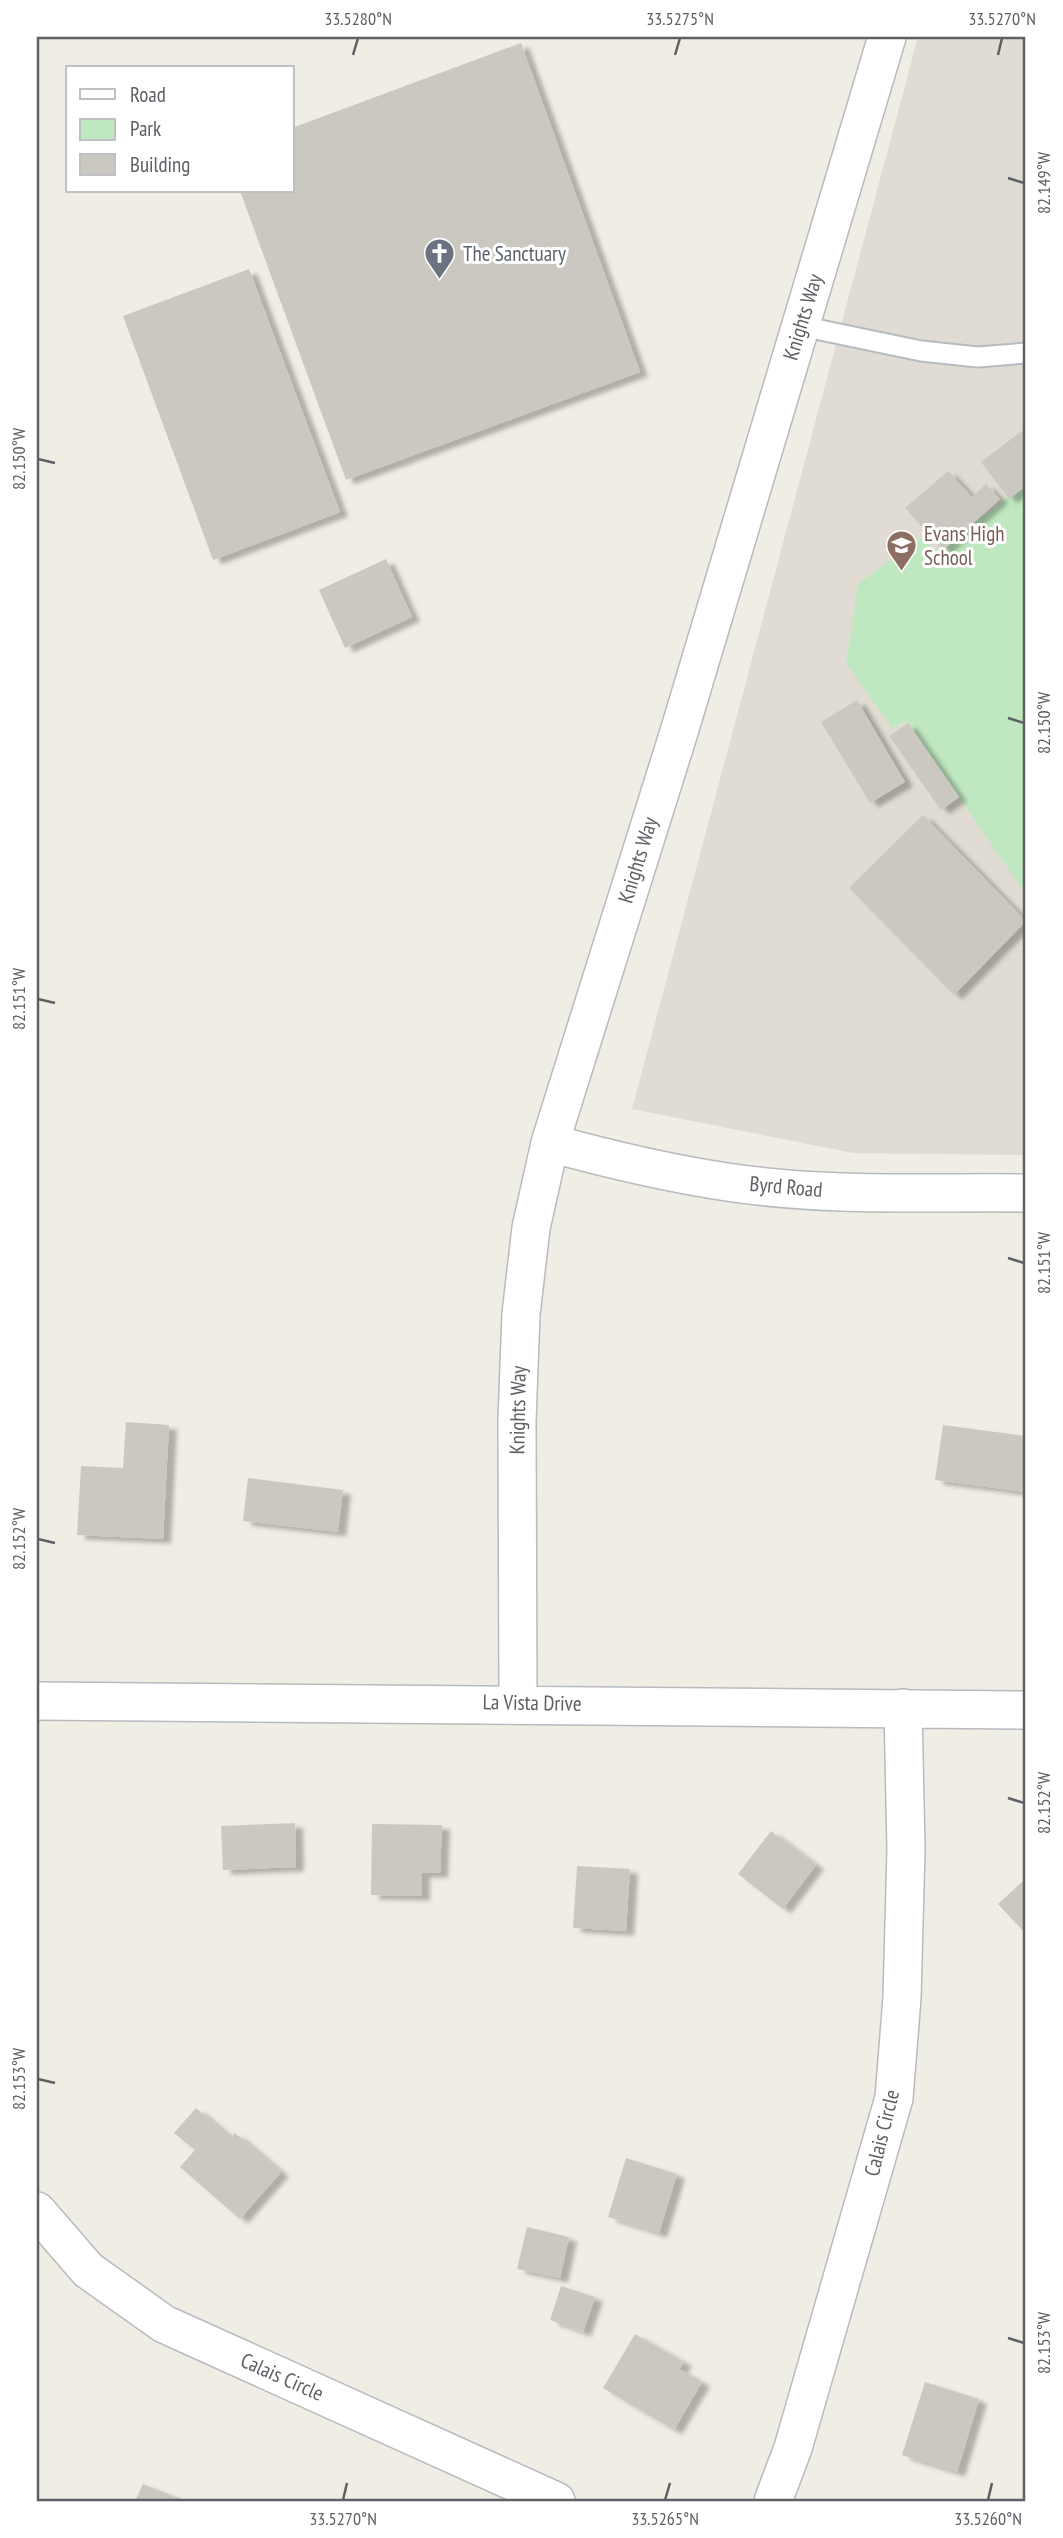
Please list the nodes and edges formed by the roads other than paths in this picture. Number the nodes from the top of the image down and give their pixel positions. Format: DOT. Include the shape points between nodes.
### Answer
graph roads {
  1 [pos="887,37"];
  2 [pos="801,326"];
  3 [pos="1026,353"];
  4 [pos="550,1143"];
  5 [pos="1026,1193"];
  6 [pos="37,1701"];
  7 [pos="518,1703"];
  8 [pos="902,1708"];
  9 [pos="1026,1710"];
  10 [pos="37,2211"];
  11 [pos="556,2501"];
  12 [pos="774,2501"];
  1 -- 2 [label="street, Knights Way"];
  2 -- 3 [label="lane" via="920,351 978,357"];
  2 -- 4 [label="street, Knights Way"];
  4 -- 5 [label="street, Byrd Road" via="729,1183 829,1191"];
  4 -- 7 [label="street, Knights Way" via="531,1228 521,1314"];
  6 -- 7 [label="street, La Vista Drive"];
  7 -- 8 [label="street, La Vista Drive"];
  8 -- 9 [label="street, La Vista Drive"];
  8 -- 12 [label="street, Calais Circle" via="906,1849 894,2098"];
  10 -- 11 [label="street, Calais Circle" via="88,2270 164,2324"];
}
